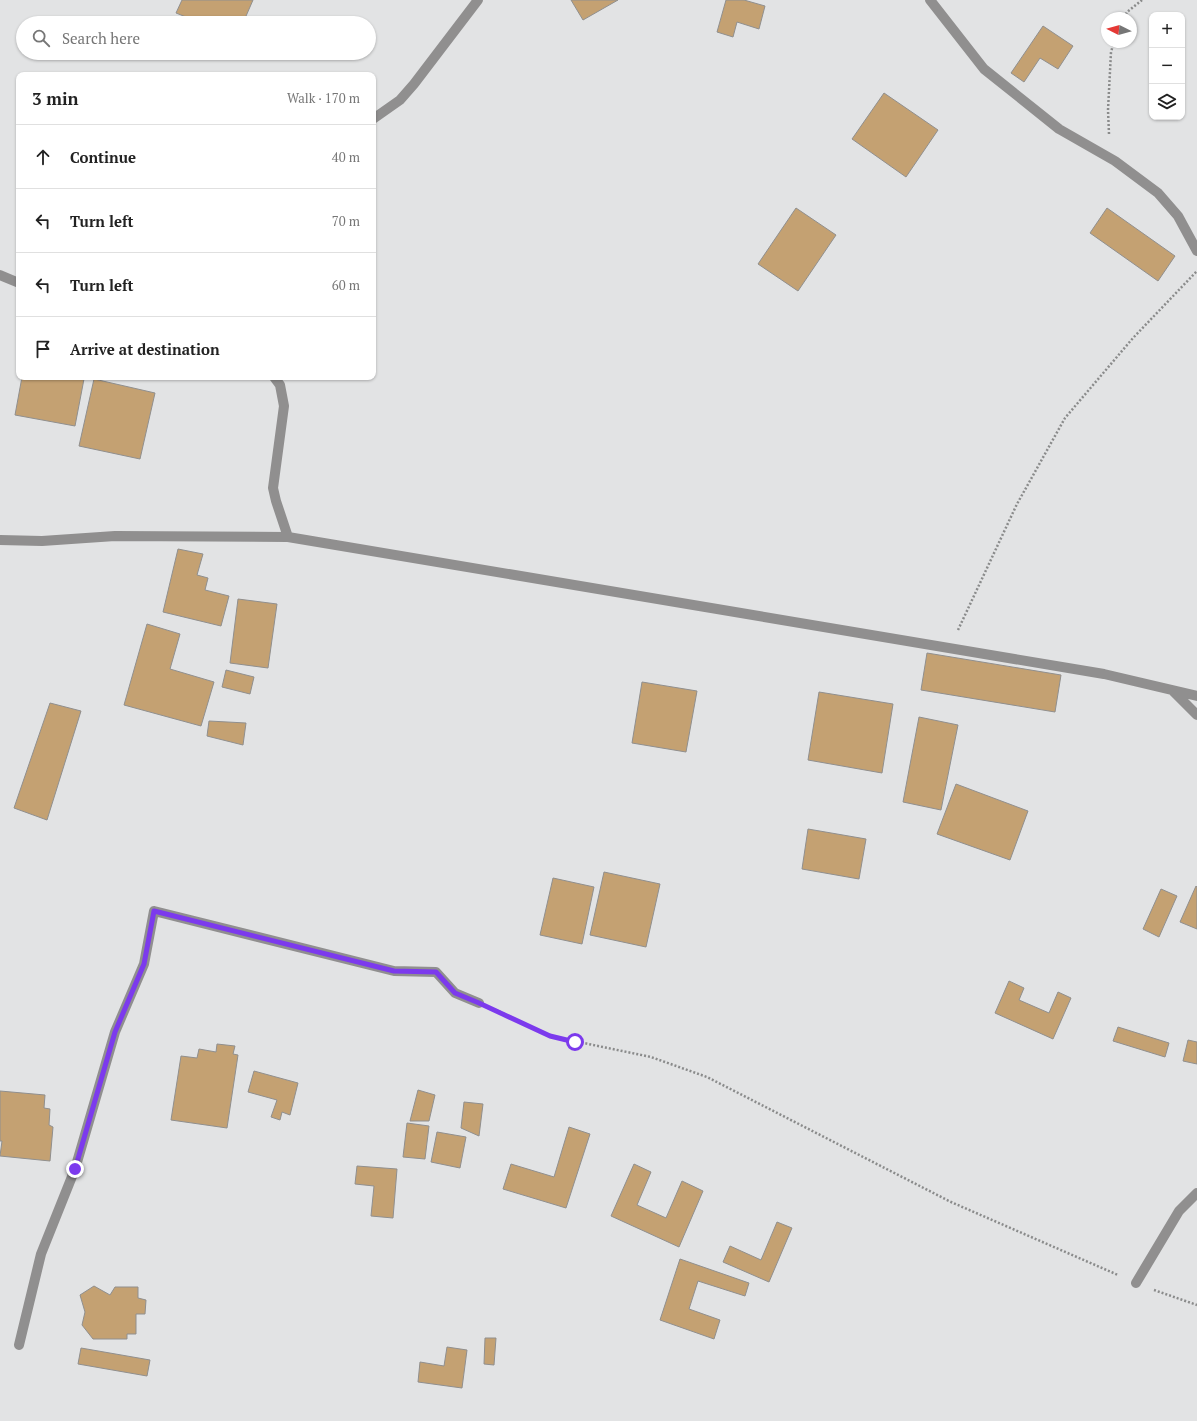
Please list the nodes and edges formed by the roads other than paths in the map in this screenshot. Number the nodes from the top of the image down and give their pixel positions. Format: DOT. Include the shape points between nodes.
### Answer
graph roads {
  1 [pos="478,0"];
  2 [pos="930,0"];
  3 [pos="376,117"];
  4 [pos="1197,251"];
  5 [pos="0,275"];
  6 [pos="16,282"];
  7 [pos="276,380"];
  8 [pos="288,537"];
  9 [pos="0,540"];
  10 [pos="1172,690"];
  11 [pos="1197,696"];
  12 [pos="1197,715"];
  13 [pos="479,1003"];
  14 [pos="1197,1193"];
  15 [pos="1136,1283"];
  16 [pos="18,1345"];
  1 -- 3 [label="street" via="414,84 400,100"];
  2 -- 4 [label="street" via="984,69 1058,129 1110,158 1158,193 1178,216"];
  5 -- 6 [label="street"];
  7 -- 8 [label="street" via="280,385 284,406 273,488"];
  8 -- 9 [label="street" via="115,536 42,541"];
  8 -- 10 [label="street" via="1104,674"];
  10 -- 11 [label="street"];
  10 -- 12 [label="street"];
  13 -- 16 [label="street" via="455,993 436,972 394,971 154,911 144,964 115,1032 75,1169 41,1254"];
  14 -- 15 [label="street" via="1179,1211"];
}
